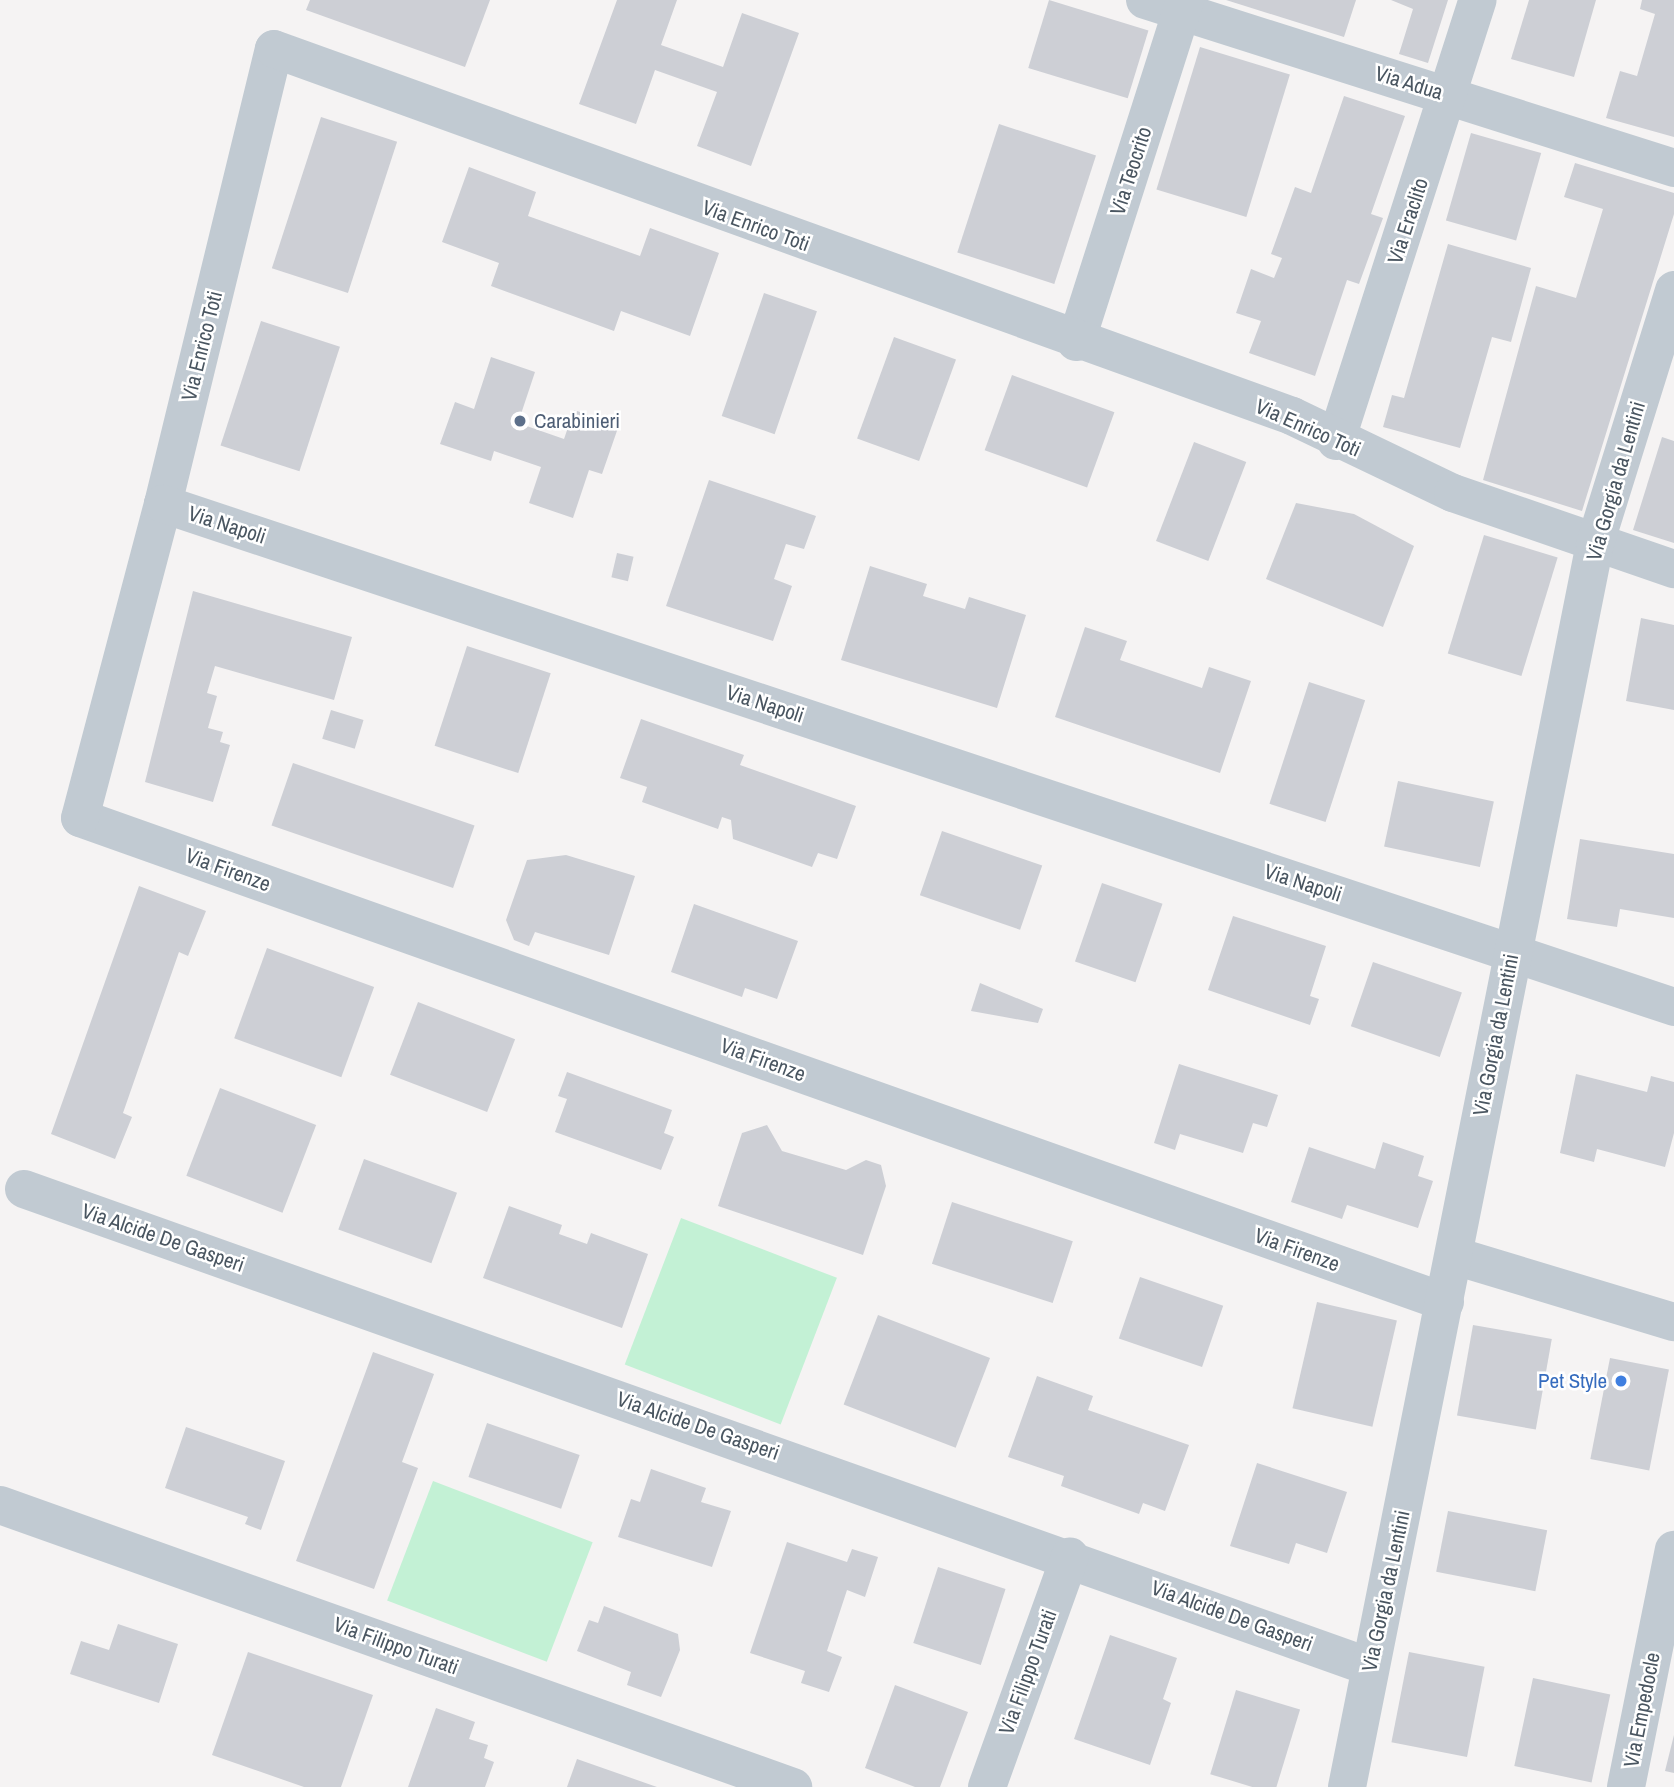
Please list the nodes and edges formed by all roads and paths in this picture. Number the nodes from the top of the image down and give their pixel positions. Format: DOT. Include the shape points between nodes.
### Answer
graph roads {
  1 [pos="1144,0"];
  2 [pos="1479,0"];
  3 [pos="1183,6"];
  4 [pos="1448,95"];
  5 [pos="1674,168"];
  6 [pos="1674,290"];
  7 [pos="1076,342"];
  8 [pos="1336,441"];
  9 [pos="163,504"];
  10 [pos="1595,544"];
  11 [pos="1674,569"];
  12 [pos="80,818"];
  13 [pos="1512,952"];
  14 [pos="1674,1007"];
  15 [pos="24,1189"];
  16 [pos="1455,1256"];
  17 [pos="1445,1302"];
  18 [pos="1674,1322"];
  19 [pos="0,1505"];
  20 [pos="1674,1550"];
  21 [pos="1070,1558"];
  22 [pos="1370,1667"];
  23 [pos="793,1787"];
  24 [pos="987,1787"];
  25 [pos="1347,1787"];
  26 [pos="1626,1787"];
  1 -- 3 [label="street, Via Adua"];
  2 -- 4 [label="street, Via Eraclito"];
  3 -- 4 [label="street, Via Adua"];
  3 -- 7 [label="street, Via Teocrito"];
  4 -- 5 [label="street, Via Adua"];
  4 -- 8 [label="street, Via Eraclito"];
  6 -- 10 [label="street, Via Gorgia da Lentini"];
  7 -- 8 [label="street, Via Enrico Toti" via="1292,416"];
  7 -- 9 [label="street, Via Enrico Toti" via="274,49"];
  8 -- 10 [label="street, Via Enrico Toti" via="1453,493"];
  9 -- 12 [label="street, Via Napoli"];
  9 -- 13 [label="street, Via Napoli"];
  10 -- 11 [label="street, Via Enrico Toti"];
  10 -- 13 [label="street, Via Gorgia da Lentini"];
  12 -- 17 [label="street, Via Firenze"];
  13 -- 14 [label="street, Via Napoli"];
  13 -- 16 [label="street, Via Gorgia da Lentini"];
  15 -- 21 [label="street, Via Alcide De Gasperi"];
  16 -- 17 [label="street, Via Gorgia da Lentini"];
  16 -- 18 [label="street"];
  17 -- 22 [label="street, Via Gorgia da Lentini"];
  19 -- 23 [label="street, Via Filippo Turati"];
  20 -- 26 [label="street, Via Empedocle"];
  21 -- 22 [label="street, Via Alcide De Gasperi"];
  21 -- 24 [label="street, Via Filippo Turati"];
  22 -- 25 [label="street, Via Gorgia da Lentini"];
}
